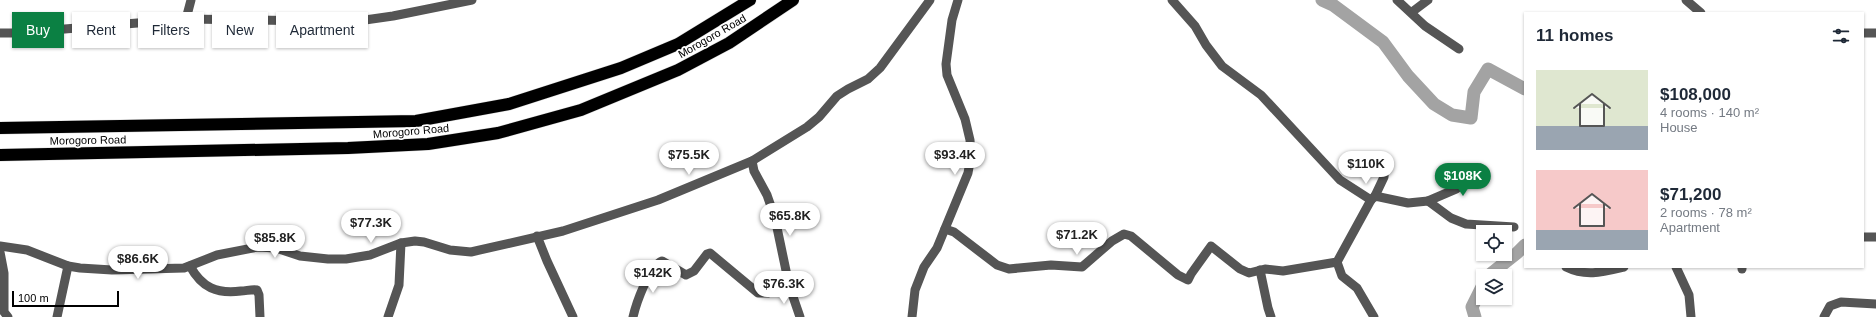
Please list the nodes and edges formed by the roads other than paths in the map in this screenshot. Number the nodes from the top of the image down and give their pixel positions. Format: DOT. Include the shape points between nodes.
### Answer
graph roads {
  1 [pos="191,0"];
  2 [pos="472,0"];
  3 [pos="750,0"];
  4 [pos="793,0"];
  5 [pos="930,0"];
  6 [pos="958,0"];
  7 [pos="1172,0"];
  8 [pos="1397,0"];
  9 [pos="1428,0"];
  10 [pos="1686,0"];
  11 [pos="188,12"];
  12 [pos="1412,12"];
  13 [pos="1700,12"];
  14 [pos="204,19"];
  15 [pos="138,23"];
  16 [pos="0,33"];
  17 [pos="1864,33"];
  18 [pos="1876,33"];
  19 [pos="1459,49"];
  20 [pos="0,128"];
  21 [pos="0,154"];
  22 [pos="752,161"];
  23 [pos="1384,163"];
  24 [pos="1480,168"];
  25 [pos="1373,198"];
  26 [pos="1428,201"];
  27 [pos="1514,227"];
  28 [pos="945,229"];
  29 [pos="538,236"];
  30 [pos="1864,237"];
  31 [pos="1876,237"];
  32 [pos="401,243"];
  33 [pos="0,246"];
  34 [pos="0,252"];
  35 [pos="1337,262"];
  36 [pos="68,266"];
  37 [pos="190,266"];
  38 [pos="1568,268"];
  39 [pos="1619,268"];
  40 [pos="1676,268"];
  41 [pos="1260,270"];
  42 [pos="789,285"];
  43 [pos="1876,304"];
  44 [pos="8,317"];
  45 [pos="57,317"];
  46 [pos="260,317"];
  47 [pos="388,317"];
  48 [pos="573,317"];
  49 [pos="633,317"];
  50 [pos="800,317"];
  51 [pos="912,317"];
  52 [pos="1271,317"];
  53 [pos="1374,317"];
  54 [pos="1691,317"];
  55 [pos="1824,317"];
  1 -- 11 [label="street"];
  2 -- 14 [label="street" via="365,20"];
  3 -- 20 [label="highway, Morogoro Road" via="678,44 621,68 509,104 416,121"];
  4 -- 21 [label="highway, Morogoro Road" via="729,43 678,70 581,110 498,133 428,144 348,148"];
  5 -- 22 [label="street" via="880,68 868,79 848,88 807,127"];
  6 -- 28 [label="street" via="952,20 946,64 947,75 965,119 971,156 968,173"];
  7 -- 25 [label="street" via="1195,26 1218,62 1261,95 1340,180"];
  8 -- 12 [label="street"];
  9 -- 12 [label="street"];
  10 -- 13 [label="street"];
  12 -- 19 [label="street" via="1425,26"];
  15 -- 16 [label="street"];
  17 -- 18 [label="street"];
  22 -- 29 [label="street" via="658,200 563,231"];
  22 -- 42 [label="street" via="775,218"];
  23 -- 25 [label="street" via="1384,177"];
  24 -- 26 [label="street" via="1456,189"];
  25 -- 26 [label="street" via="1408,202"];
  25 -- 35 [label="street"];
  26 -- 27 [label="street" via="1451,218 1466,224"];
  28 -- 41 [label="street" via="954,232 997,265 1010,269 1039,266 1082,267 1124,234 1131,236 1178,275 1188,280 1211,246 1240,269 1249,273"];
  28 -- 51 [label="street" via="915,290"];
  29 -- 32 [label="street" via="471,252 450,250 424,242"];
  29 -- 48 [label="street"];
  30 -- 31 [label="street"];
  32 -- 37 [label="street" via="370,255 346,259 300,256 276,248 258,247 217,255"];
  32 -- 47 [label="street" via="399,285"];
  33 -- 36 [label="street" via="27,250"];
  34 -- 44 [label="street" via="4,273 4,312"];
  35 -- 41 [label="street" via="1283,272"];
  35 -- 53 [label="street" via="1342,276 1357,288"];
  36 -- 37 [label="street" via="112,270"];
  36 -- 45 [label="street"];
  37 -- 46 [label="street" via="203,282 214,290 256,290 259,295"];
  38 -- 39 [label="street" via="1588,274"];
  40 -- 54 [label="street" via="1689,295"];
  41 -- 52 [label="street"];
  42 -- 49 [label="street" via="768,293 758,293 710,253 694,271 686,275 662,261 654,267 635,306"];
  42 -- 50 [label="street"];
  43 -- 55 [label="street" via="1840,302 1830,306"];
}
